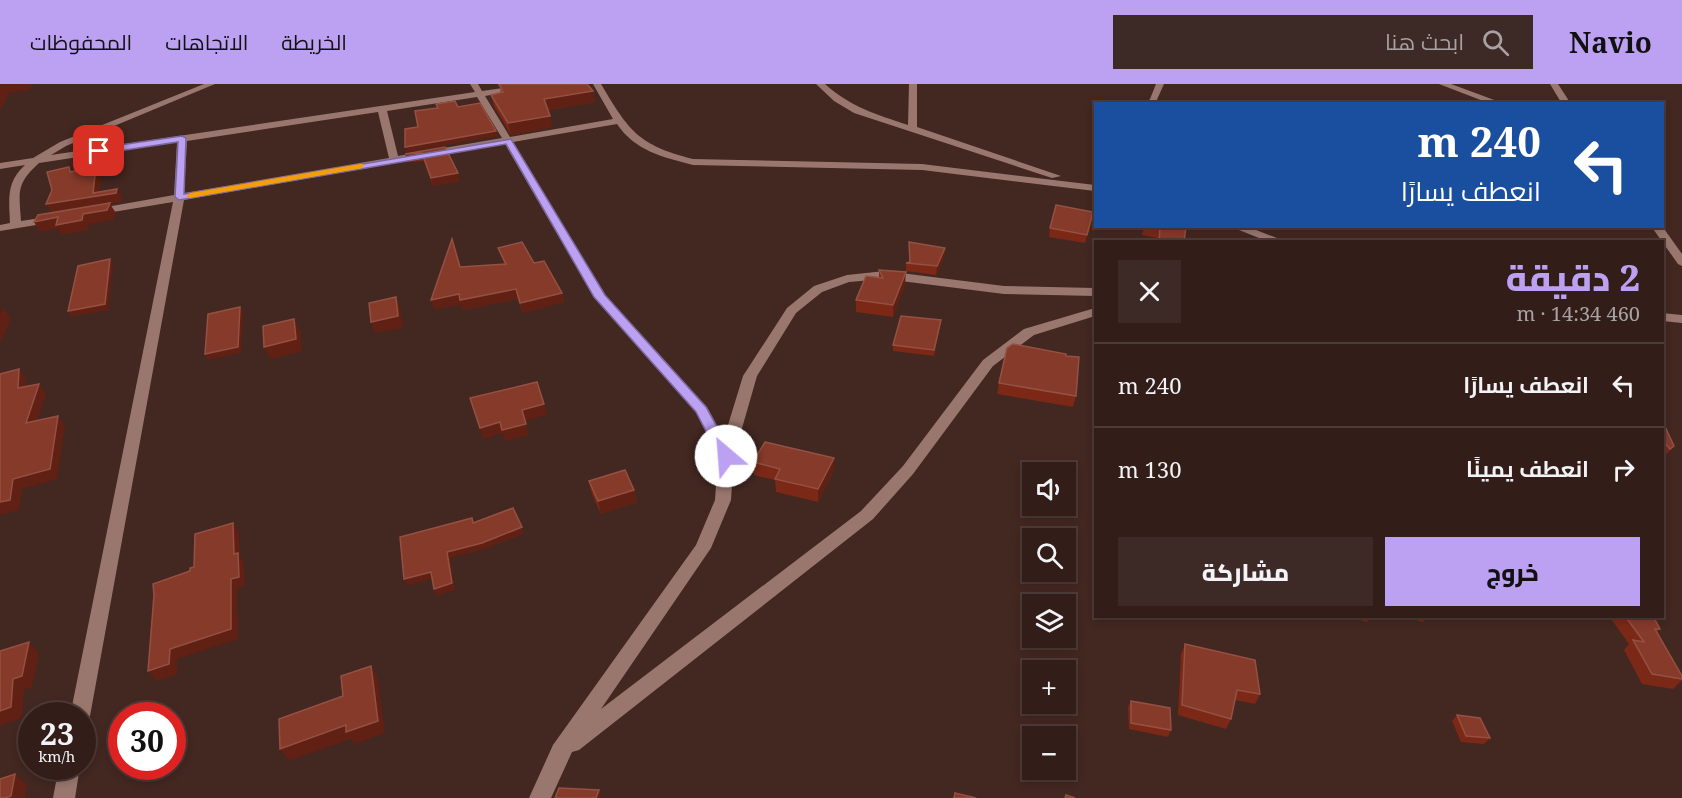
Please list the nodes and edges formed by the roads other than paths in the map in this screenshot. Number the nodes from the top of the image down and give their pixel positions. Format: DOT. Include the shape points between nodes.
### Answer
graph roads {
  1 [pos="211,84"];
  2 [pos="547,84"];
  3 [pos="597,84"];
  4 [pos="820,84"];
  5 [pos="913,84"];
  6 [pos="1160,84"];
  7 [pos="1443,84"];
  8 [pos="1554,84"];
  9 [pos="477,89"];
  10 [pos="1152,102"];
  11 [pos="1495,102"];
  12 [pos="1566,102"];
  13 [pos="382,109"];
  14 [pos="618,121"];
  15 [pos="912,130"];
  16 [pos="182,138"];
  17 [pos="508,141"];
  18 [pos="37,160"];
  19 [pos="394,160"];
  20 [pos="0,166"];
  21 [pos="1090,187"];
  22 [pos="179,197"];
  23 [pos="86,213"];
  24 [pos="63,217"];
  25 [pos="16,225"];
  26 [pos="0,228"];
  27 [pos="1240,228"];
  28 [pos="1657,228"];
  29 [pos="1276,240"];
  30 [pos="1682,262"];
  31 [pos="1094,292"];
  32 [pos="1094,312"];
  33 [pos="1664,317"];
  34 [pos="1682,319"];
  35 [pos="726,456"];
  36 [pos="83,702"];
  37 [pos="560,752"];
  38 [pos="67,780"];
  39 [pos="64,798"];
  40 [pos="540,798"];
  1 -- 18 [label="street" via="63,144"];
  2 -- 9 [label="street"];
  3 -- 14 [label="street"];
  4 -- 15 [label="street" via="857,111"];
  5 -- 15 [label="street"];
  6 -- 10 [label="street"];
  7 -- 11 [label="street"];
  8 -- 12 [label="street"];
  9 -- 13 [label="street"];
  9 -- 17 [label="street"];
  13 -- 16 [label="street"];
  13 -- 19 [label="street"];
  14 -- 17 [label="street"];
  14 -- 21 [label="street" via="637,141 658,154 693,162 922,167"];
  15 -- 21 [label="street"];
  16 -- 18 [label="street"];
  16 -- 22 [label="street"];
  17 -- 19 [label="street"];
  17 -- 35 [label="street" via="600,297 702,410"];
  18 -- 20 [label="street"];
  18 -- 25 [label="street" via="19,176 14,195"];
  19 -- 22 [label="street"];
  22 -- 23 [label="street"];
  22 -- 36 [label="street"];
  24 -- 25 [label="street"];
  25 -- 26 [label="street"];
  27 -- 29 [label="street"];
  28 -- 30 [label="street"];
  31 -- 35 [label="street" via="1004,290 885,275 847,279 818,289 791,311 750,376"];
  32 -- 37 [label="street" via="1029,332 988,363 908,470 867,515"];
  33 -- 34 [label="street"];
  35 -- 37 [label="street" via="723,500 703,548"];
  37 -- 40 [label="street"];
  38 -- 39 [label="street"];
}
